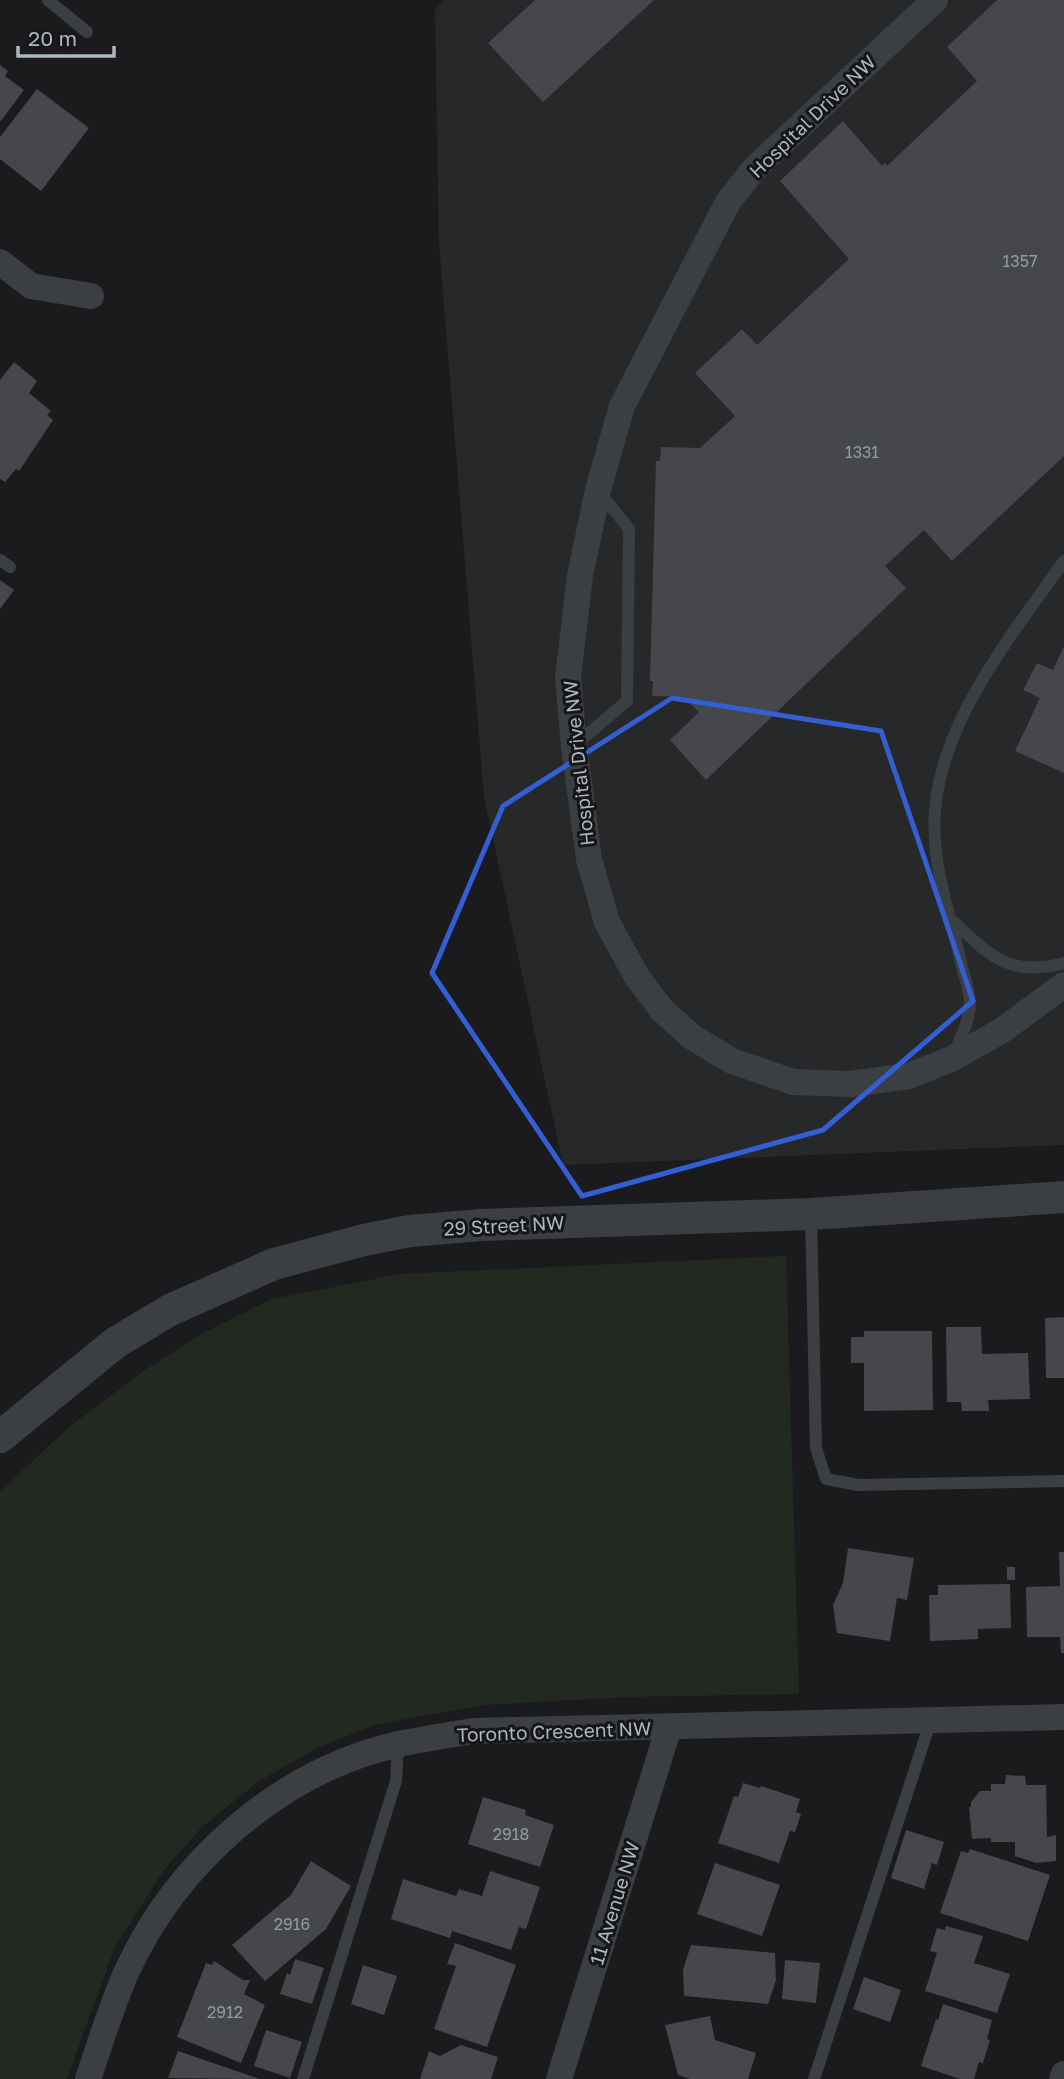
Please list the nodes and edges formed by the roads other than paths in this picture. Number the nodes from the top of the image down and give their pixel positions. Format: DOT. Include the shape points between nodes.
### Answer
graph roads {
  1 [pos="48,0"];
  2 [pos="934,0"];
  3 [pos="87,32"];
  4 [pos="0,262"];
  5 [pos="91,296"];
  6 [pos="598,490"];
  7 [pos="1064,561"];
  8 [pos="574,746"];
  9 [pos="953,920"];
  10 [pos="1064,963"];
  11 [pos="1064,985"];
  12 [pos="951,1059"];
  13 [pos="1064,1197"];
  14 [pos="811,1214"];
  15 [pos="0,1437"];
  16 [pos="1064,1481"];
  17 [pos="1064,1717"];
  18 [pos="931,1719"];
  19 [pos="669,1727"];
  20 [pos="398,1744"];
  21 [pos="88,2079"];
  22 [pos="303,2079"];
  23 [pos="559,2079"];
  24 [pos="814,2079"];
  1 -- 3 [label="lane"];
  2 -- 6 [label="street, Hospital Drive NW" via="754,169 728,202 622,406"];
  4 -- 5 [label="street" via="31,286"];
  6 -- 8 [label="street, Hospital Drive NW" via="580,576 568,677"];
  6 -- 8 [label="lane" via="629,529 627,701"];
  7 -- 9 [label="lane" via="984,679 945,753 936,791 934,839"];
  8 -- 12 [label="street, Hospital Drive NW" via="589,859 607,922 637,977 662,1010 692,1037 732,1061 793,1082 852,1084 909,1076"];
  9 -- 10 [label="lane" via="979,946 1008,965 1041,970"];
  9 -- 12 [label="lane" via="970,1003"];
  11 -- 12 [label="street, Hospital Drive NW" via="1001,1031"];
  13 -- 14 [label="street, 29 Street NW"];
  14 -- 15 [label="street, 29 Street NW" via="410,1231 274,1264 170,1310 115,1343"];
  14 -- 16 [label="lane" via="816,1448 825,1479 858,1485"];
  17 -- 18 [label="street, Toronto Crescent NW"];
  18 -- 19 [label="street, Toronto Crescent NW"];
  18 -- 24 [label="lane"];
  19 -- 20 [label="street, Toronto Crescent NW" via="473,1731"];
  19 -- 23 [label="street, 11 Avenue NW"];
  20 -- 21 [label="street, Toronto Crescent NW" via="317,1774 279,1796 234,1830 187,1875 126,1973"];
  20 -- 22 [label="lane" via="396,1782"];
}
